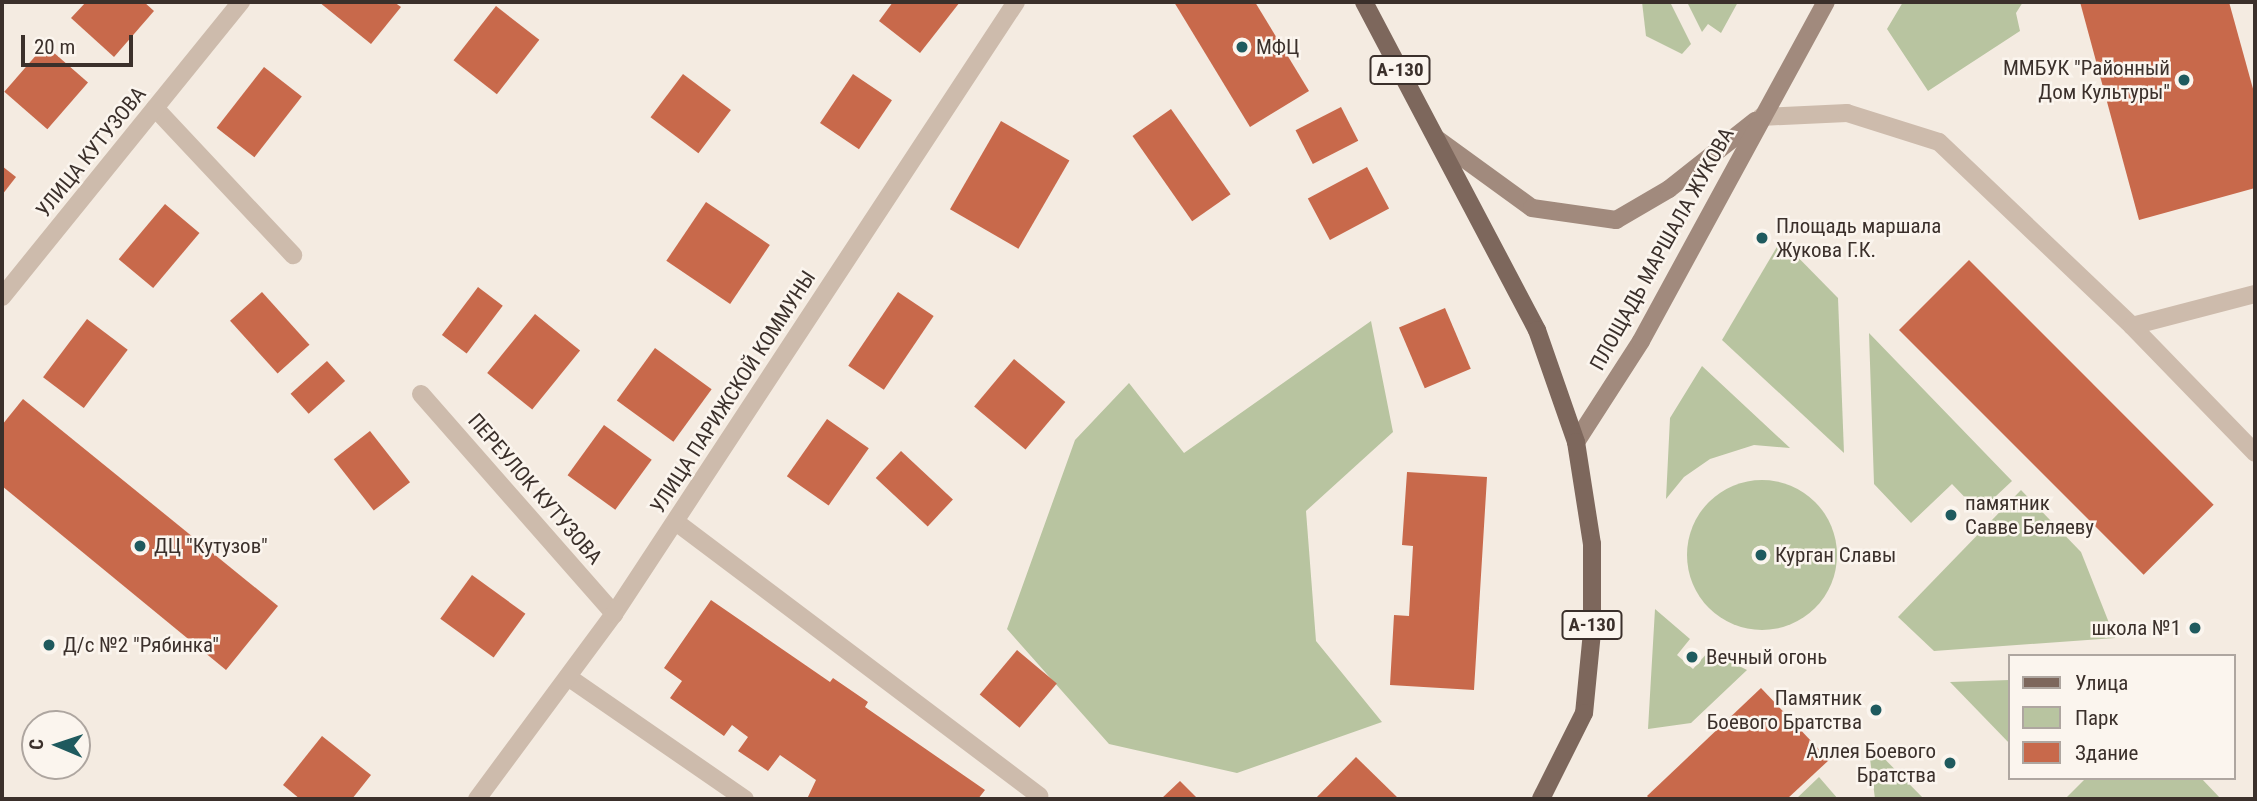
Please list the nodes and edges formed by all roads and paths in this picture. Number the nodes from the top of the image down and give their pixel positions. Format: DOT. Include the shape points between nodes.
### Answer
graph roads {
  1 [pos="241,2"];
  2 [pos="1016,2"];
  3 [pos="1364,2"];
  4 [pos="1826,2"];
  5 [pos="155,108"];
  6 [pos="1761,117"];
  7 [pos="1437,139"];
  8 [pos="293,255"];
  9 [pos="2255,294"];
  10 [pos="2,297"];
  11 [pos="2132,326"];
  12 [pos="421,394"];
  13 [pos="1576,442"];
  14 [pos="2255,453"];
  15 [pos="676,522"];
  16 [pos="614,614"];
  17 [pos="568,677"];
  18 [pos="477,799"];
  19 [pos="745,799"];
  20 [pos="1036,799"];
  21 [pos="1541,799"];
  1 -- 5 [label="street, УЛИЦА КУТУЗОВА"];
  2 -- 15 [label="street, УЛИЦА ПАРИЖСКОЙ КОММУНЫ"];
  3 -- 7 [label="main road, А-130"];
  4 -- 6 [label="main road"];
  5 -- 8 [label="street"];
  5 -- 10 [label="street, УЛИЦА КУТУЗОВА"];
  6 -- 7 [label="main road, ПЛОЩАДЬ МАРШАЛА ЖУКОВА" via="1670,189 1616,220 1531,208"];
  6 -- 11 [label="street" via="1847,113 1939,142"];
  6 -- 13 [label="main road, ПЛОЩАДЬ МАРШАЛА ЖУКОВА" via="1641,341"];
  7 -- 13 [label="main road, А-130" via="1536,330"];
  9 -- 11 [label="street"];
  11 -- 14 [label="street"];
  12 -- 16 [label="street, ПЕРЕУЛОК КУТУЗОВА"];
  13 -- 21 [label="main road, А-130" via="1592,544 1592,632 1584,713"];
  15 -- 16 [label="street, УЛИЦА ПАРИЖСКОЙ КОММУНЫ"];
  15 -- 20 [label="street" via="1039,796"];
  16 -- 17 [label="street, УЛИЦА ПАРИЖСКОЙ КОММУНЫ"];
  17 -- 18 [label="street, УЛИЦА ПАРИЖСКОЙ КОММУНЫ"];
  17 -- 19 [label="street"];
}
